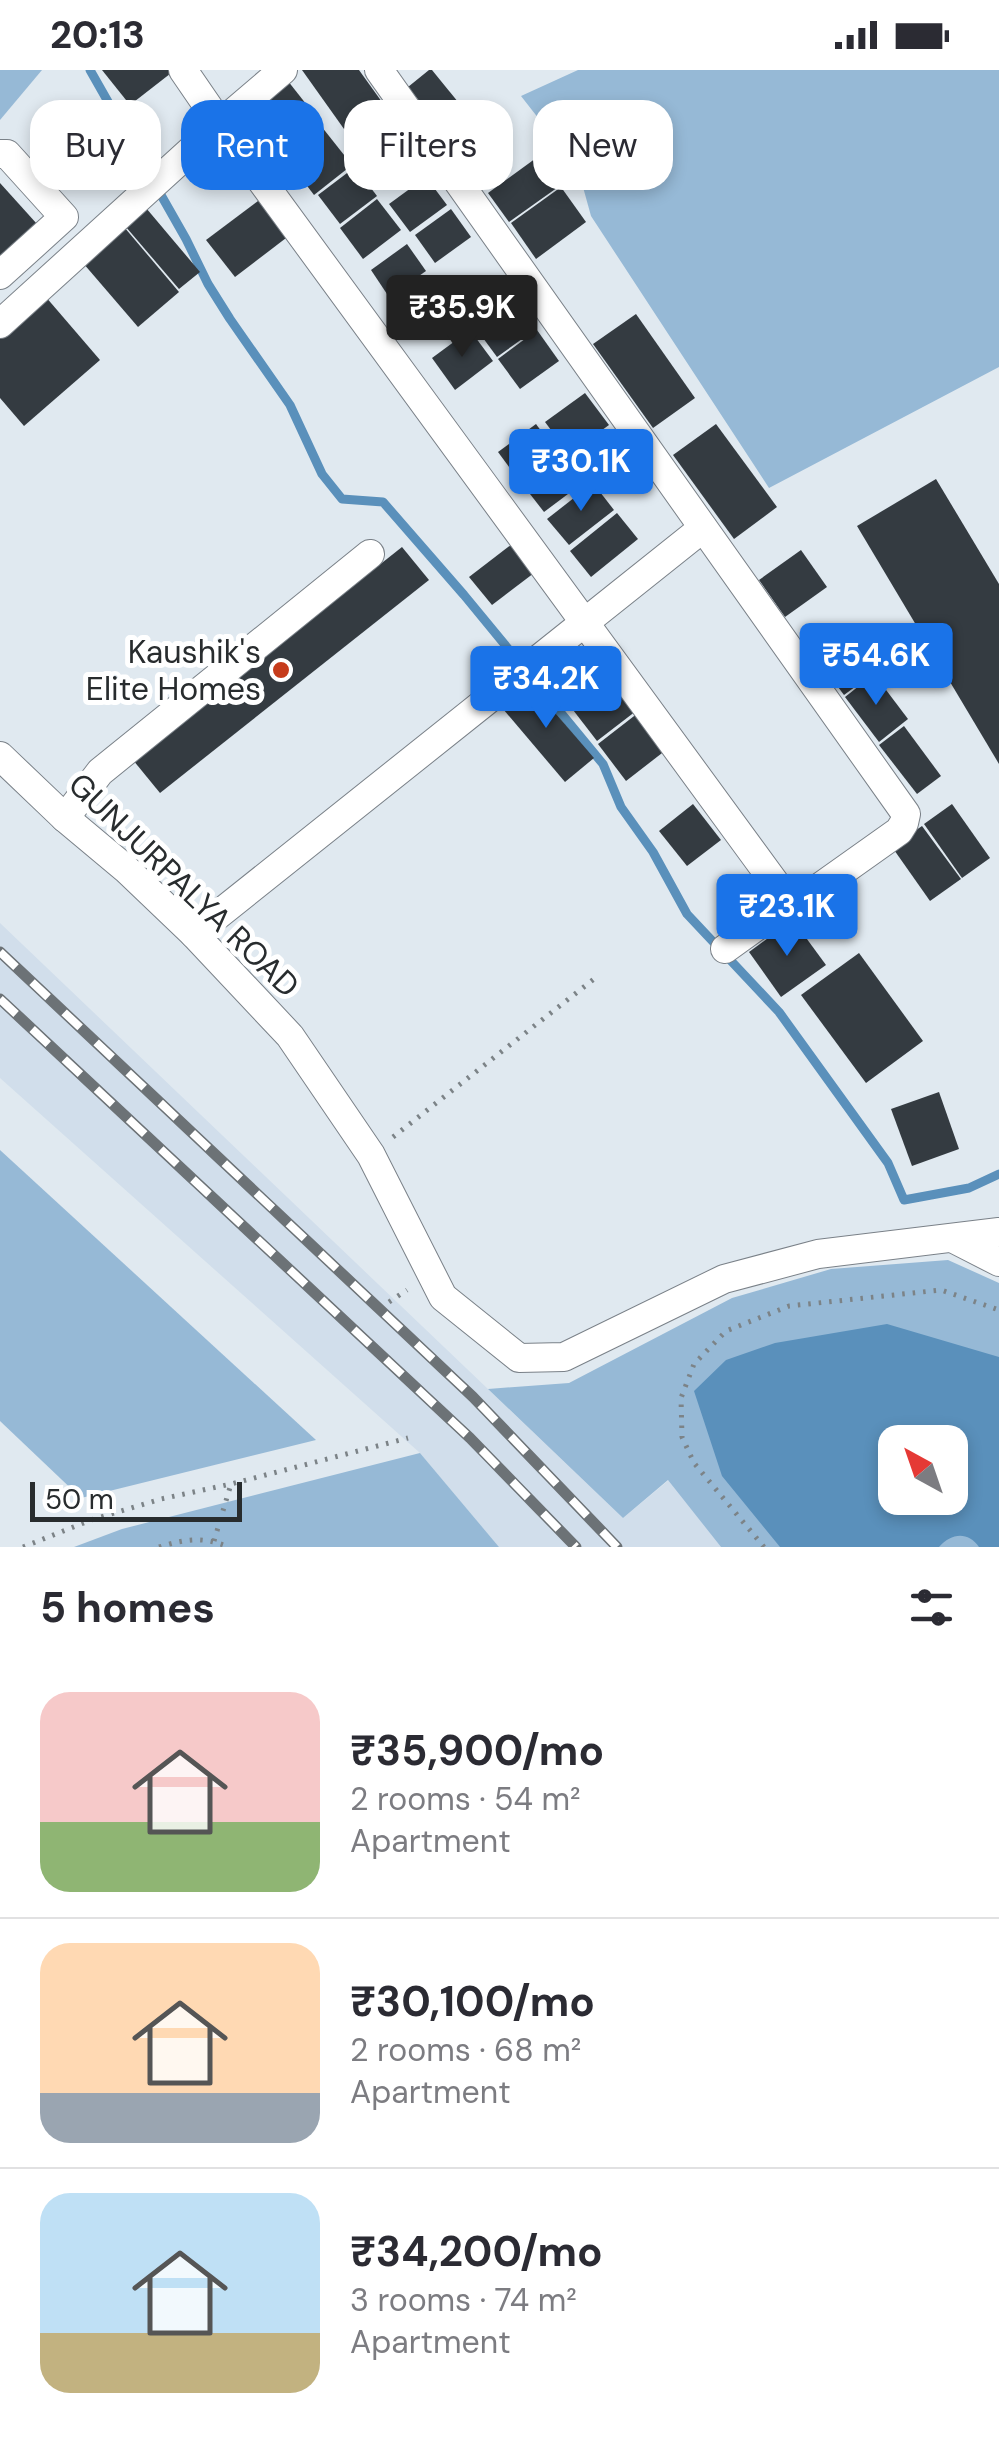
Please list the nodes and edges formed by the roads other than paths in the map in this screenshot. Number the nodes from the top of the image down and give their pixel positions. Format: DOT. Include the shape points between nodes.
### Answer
graph roads {
  1 [pos="184,70"];
  2 [pos="283,70"];
  3 [pos="379,70"];
  4 [pos="204,100"];
  5 [pos="248,100"];
  6 [pos="0,154"];
  7 [pos="181,159"];
  8 [pos="269,190"];
  9 [pos="0,275"];
  10 [pos="0,324"];
  11 [pos="703,528"];
  12 [pos="370,554"];
  13 [pos="586,621"];
  14 [pos="0,756"];
  15 [pos="65,818"];
  16 [pos="792,901"];
  17 [pos="194,934"];
  18 [pos="725,949"];
  19 [pos="999,1232"];
  20 [pos="954,1239"];
  21 [pos="999,1262"];
  1 -- 4 [label="street"];
  2 -- 5 [label="street"];
  3 -- 11 [label="street"];
  6 -- 9 [label="street" via="64,217"];
  7 -- 10 [label="street"];
  8 -- 13 [label="street"];
  11 -- 13 [label="street"];
  11 -- 16 [label="street" via="906,814 899,831 800,902"];
  12 -- 15 [label="street" via="100,772"];
  13 -- 16 [label="street"];
  13 -- 17 [label="street"];
  14 -- 15 [label="street, GUNJURPALYA ROAD"];
  15 -- 17 [label="street, GUNJURPALYA ROAD"];
  16 -- 18 [label="street"];
  17 -- 20 [label="street, GUNJURPALYA ROAD" via="290,1036 371,1154 443,1297 519,1358 564,1358 724,1279 818,1254"];
  19 -- 20 [label="street"];
  20 -- 21 [label="street"];
}
